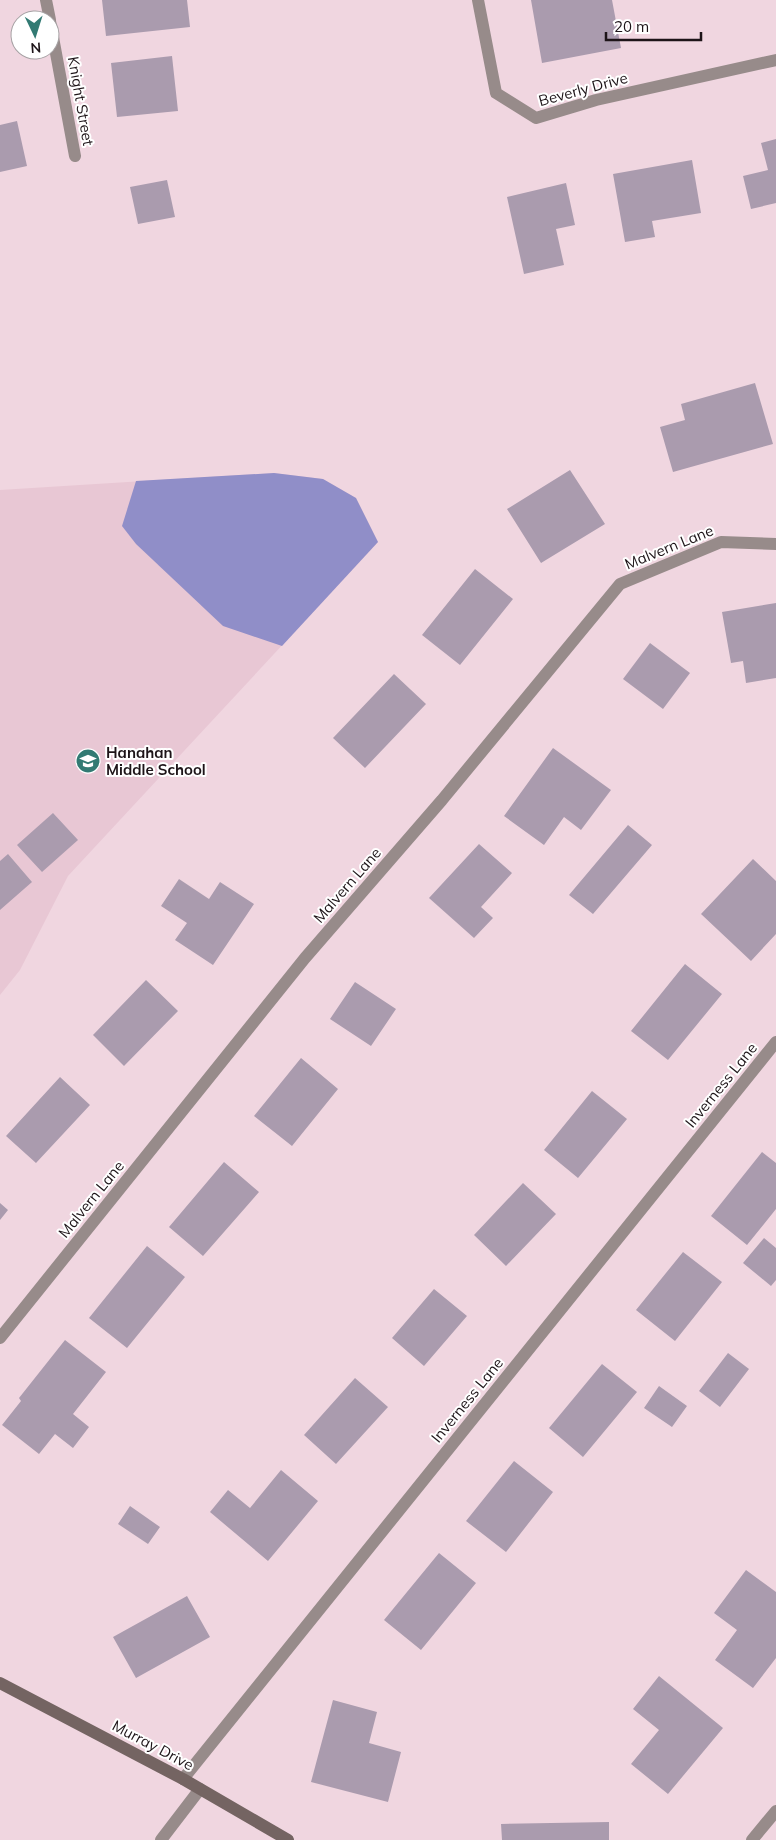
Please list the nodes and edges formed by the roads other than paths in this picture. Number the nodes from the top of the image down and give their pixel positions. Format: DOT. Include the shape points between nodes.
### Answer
graph roads {
  1 [pos="478,0"];
  2 [pos="57,60"];
  3 [pos="776,60"];
  4 [pos="75,156"];
  5 [pos="776,544"];
  6 [pos="776,1042"];
  7 [pos="0,1338"];
  8 [pos="0,1683"];
  9 [pos="183,1779"];
  10 [pos="200,1789"];
  11 [pos="776,1811"];
  12 [pos="161,1840"];
  13 [pos="288,1840"];
  14 [pos="752,1840"];
  1 -- 3 [label="street, Beverly Drive" via="496,92 536,118 596,100"];
  2 -- 4 [label="street, Knight Street"];
  5 -- 7 [label="street, Malvern Lane" via="721,542 620,584 442,800 305,958"];
  6 -- 9 [label="street, Inverness Lane"];
  8 -- 9 [label="street, Murray Drive"];
  9 -- 10 [label="street, Murray Drive"];
  10 -- 12 [label="street"];
  10 -- 13 [label="street, Murray Drive"];
  11 -- 14 [label="street"];
}
